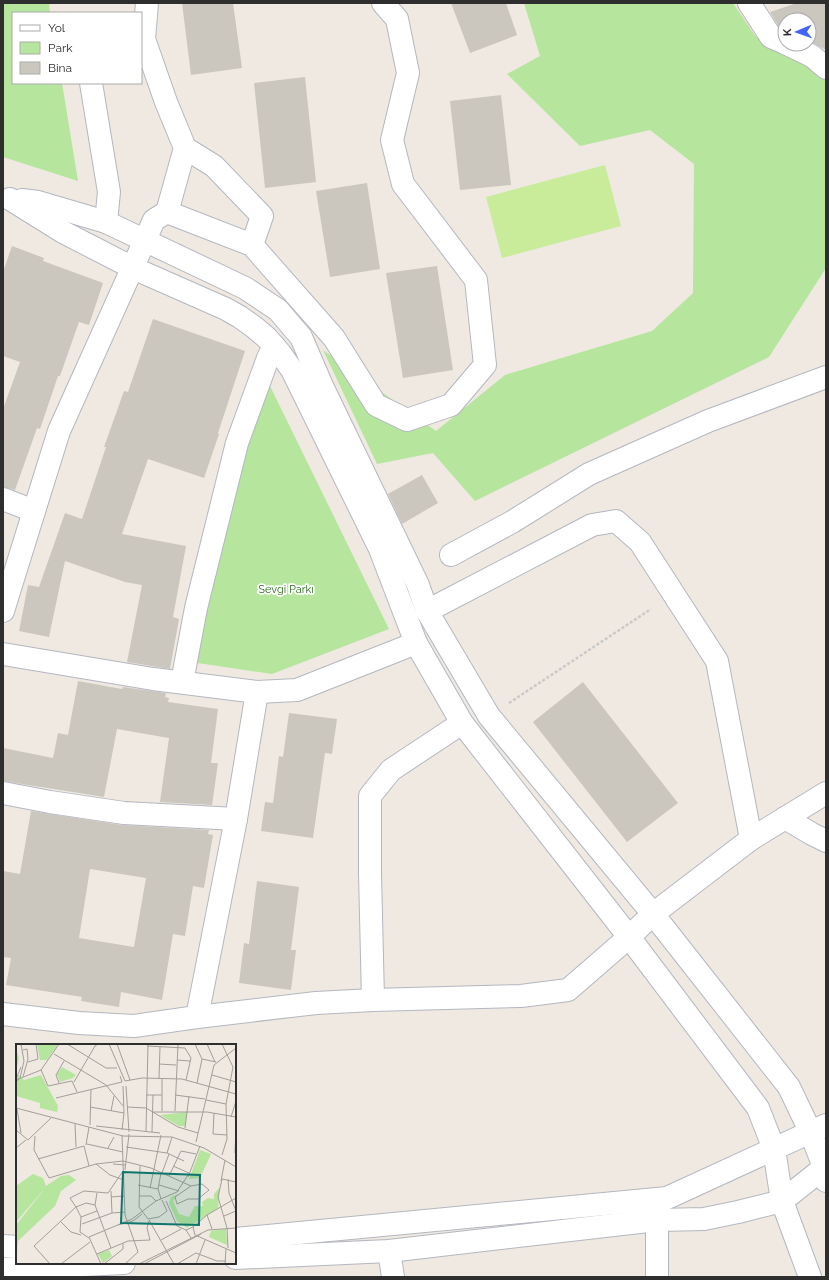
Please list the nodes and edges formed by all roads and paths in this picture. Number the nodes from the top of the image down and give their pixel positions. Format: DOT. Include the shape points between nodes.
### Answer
graph roads {
  1 [pos="147,3"];
  2 [pos="383,3"];
  3 [pos="749,3"];
  4 [pos="777,40"];
  5 [pos="803,52"];
  6 [pos="826,68"];
  7 [pos="91,84"];
  8 [pos="185,148"];
  9 [pos="6,197"];
  10 [pos="167,212"];
  11 [pos="106,222"];
  12 [pos="145,241"];
  13 [pos="252,245"];
  14 [pos="133,268"];
  15 [pos="274,346"];
  16 [pos="826,377"];
  17 [pos="3,499"];
  18 [pos="34,511"];
  19 [pos="451,555"];
  20 [pos="651,609"];
  21 [pos="3,611"];
  22 [pos="427,611"];
  23 [pos="416,643"];
  24 [pos="3,654"];
  25 [pos="182,682"];
  26 [pos="257,692"];
  27 [pos="489,716"];
  28 [pos="462,723"];
  29 [pos="3,793"];
  30 [pos="826,793"];
  31 [pos="785,818"];
  32 [pos="236,819"];
  33 [pos="751,839"];
  34 [pos="826,840"];
  35 [pos="653,914"];
  36 [pos="629,937"];
  37 [pos="373,1000"];
  38 [pos="3,1014"];
  39 [pos="197,1017"];
  40 [pos="818,1128"];
  41 [pos="774,1149"];
  42 [pos="825,1171"];
  43 [pos="782,1201"];
  44 [pos="657,1220"];
  45 [pos="236,1239"];
  46 [pos="3,1246"];
  47 [pos="16,1247"];
  48 [pos="389,1251"];
  49 [pos="236,1258"];
  50 [pos="105,1264"];
  51 [pos="125,1264"];
  52 [pos="3,1269"];
  53 [pos="126,1277"];
  54 [pos="393,1277"];
  55 [pos="658,1277"];
  56 [pos="810,1277"];
  1 -- 8 [label="street" via="144,39"];
  2 -- 13 [label="street" via="397,19 408,73 392,140 403,184 476,280 485,365 450,405 407,420 376,405 334,338"];
  3 -- 4 [label="street" via="771,37"];
  5 -- 6 [label="street"];
  7 -- 11 [label="street" via="109,192"];
  8 -- 10 [label="street"];
  8 -- 13 [label="street" via="214,166 262,216"];
  9 -- 11 [label="street" via="38,202"];
  9 -- 14 [label="street" via="63,232"];
  10 -- 12 [label="street" via="154,220"];
  10 -- 13 [label="street"];
  11 -- 12 [label="street"];
  12 -- 14 [label="street"];
  12 -- 22 [label="street" via="245,288 278,310 301,337 418,585"];
  14 -- 15 [label="street" via="226,309 254,327"];
  14 -- 18 [label="street" via="59,431"];
  15 -- 23 [label="street" via="292,370 380,548"];
  15 -- 25 [label="street" via="237,443 196,608"];
  16 -- 19 [label="street" via="708,420 589,474 512,522"];
  17 -- 18 [label="street"];
  18 -- 21 [label="street"];
  20 -- 27 [label="path"];
  22 -- 27 [label="street"];
  22 -- 33 [label="street" via="592,525 616,521 640,542 717,661"];
  23 -- 26 [label="street" via="297,690"];
  23 -- 28 [label="street"];
  24 -- 25 [label="street"];
  25 -- 26 [label="street"];
  26 -- 32 [label="street"];
  27 -- 35 [label="street"];
  28 -- 36 [label="street"];
  28 -- 37 [label="street" via="391,770 370,796"];
  29 -- 32 [label="street" via="124,813"];
  30 -- 31 [label="street"];
  31 -- 33 [label="street"];
  31 -- 34 [label="street"];
  32 -- 39 [label="street"];
  33 -- 35 [label="street"];
  35 -- 36 [label="street"];
  35 -- 40 [label="street" via="789,1087"];
  36 -- 37 [label="street" via="568,990 521,996"];
  36 -- 41 [label="street" via="758,1108"];
  37 -- 39 [label="street" via="316,1003"];
  38 -- 39 [label="street" via="79,1023 134,1026"];
  40 -- 41 [label="street"];
  40 -- 42 [label="street"];
  41 -- 43 [label="street"];
  41 -- 45 [label="street" via="667,1198"];
  42 -- 43 [label="street"];
  43 -- 44 [label="street" via="704,1219"];
  43 -- 56 [label="street"];
  44 -- 48 [label="street"];
  44 -- 55 [label="street"];
  46 -- 47 [label="street"];
  48 -- 49 [label="street"];
  48 -- 54 [label="street"];
  50 -- 52 [label="street"];
  51 -- 53 [label="street"];
}
